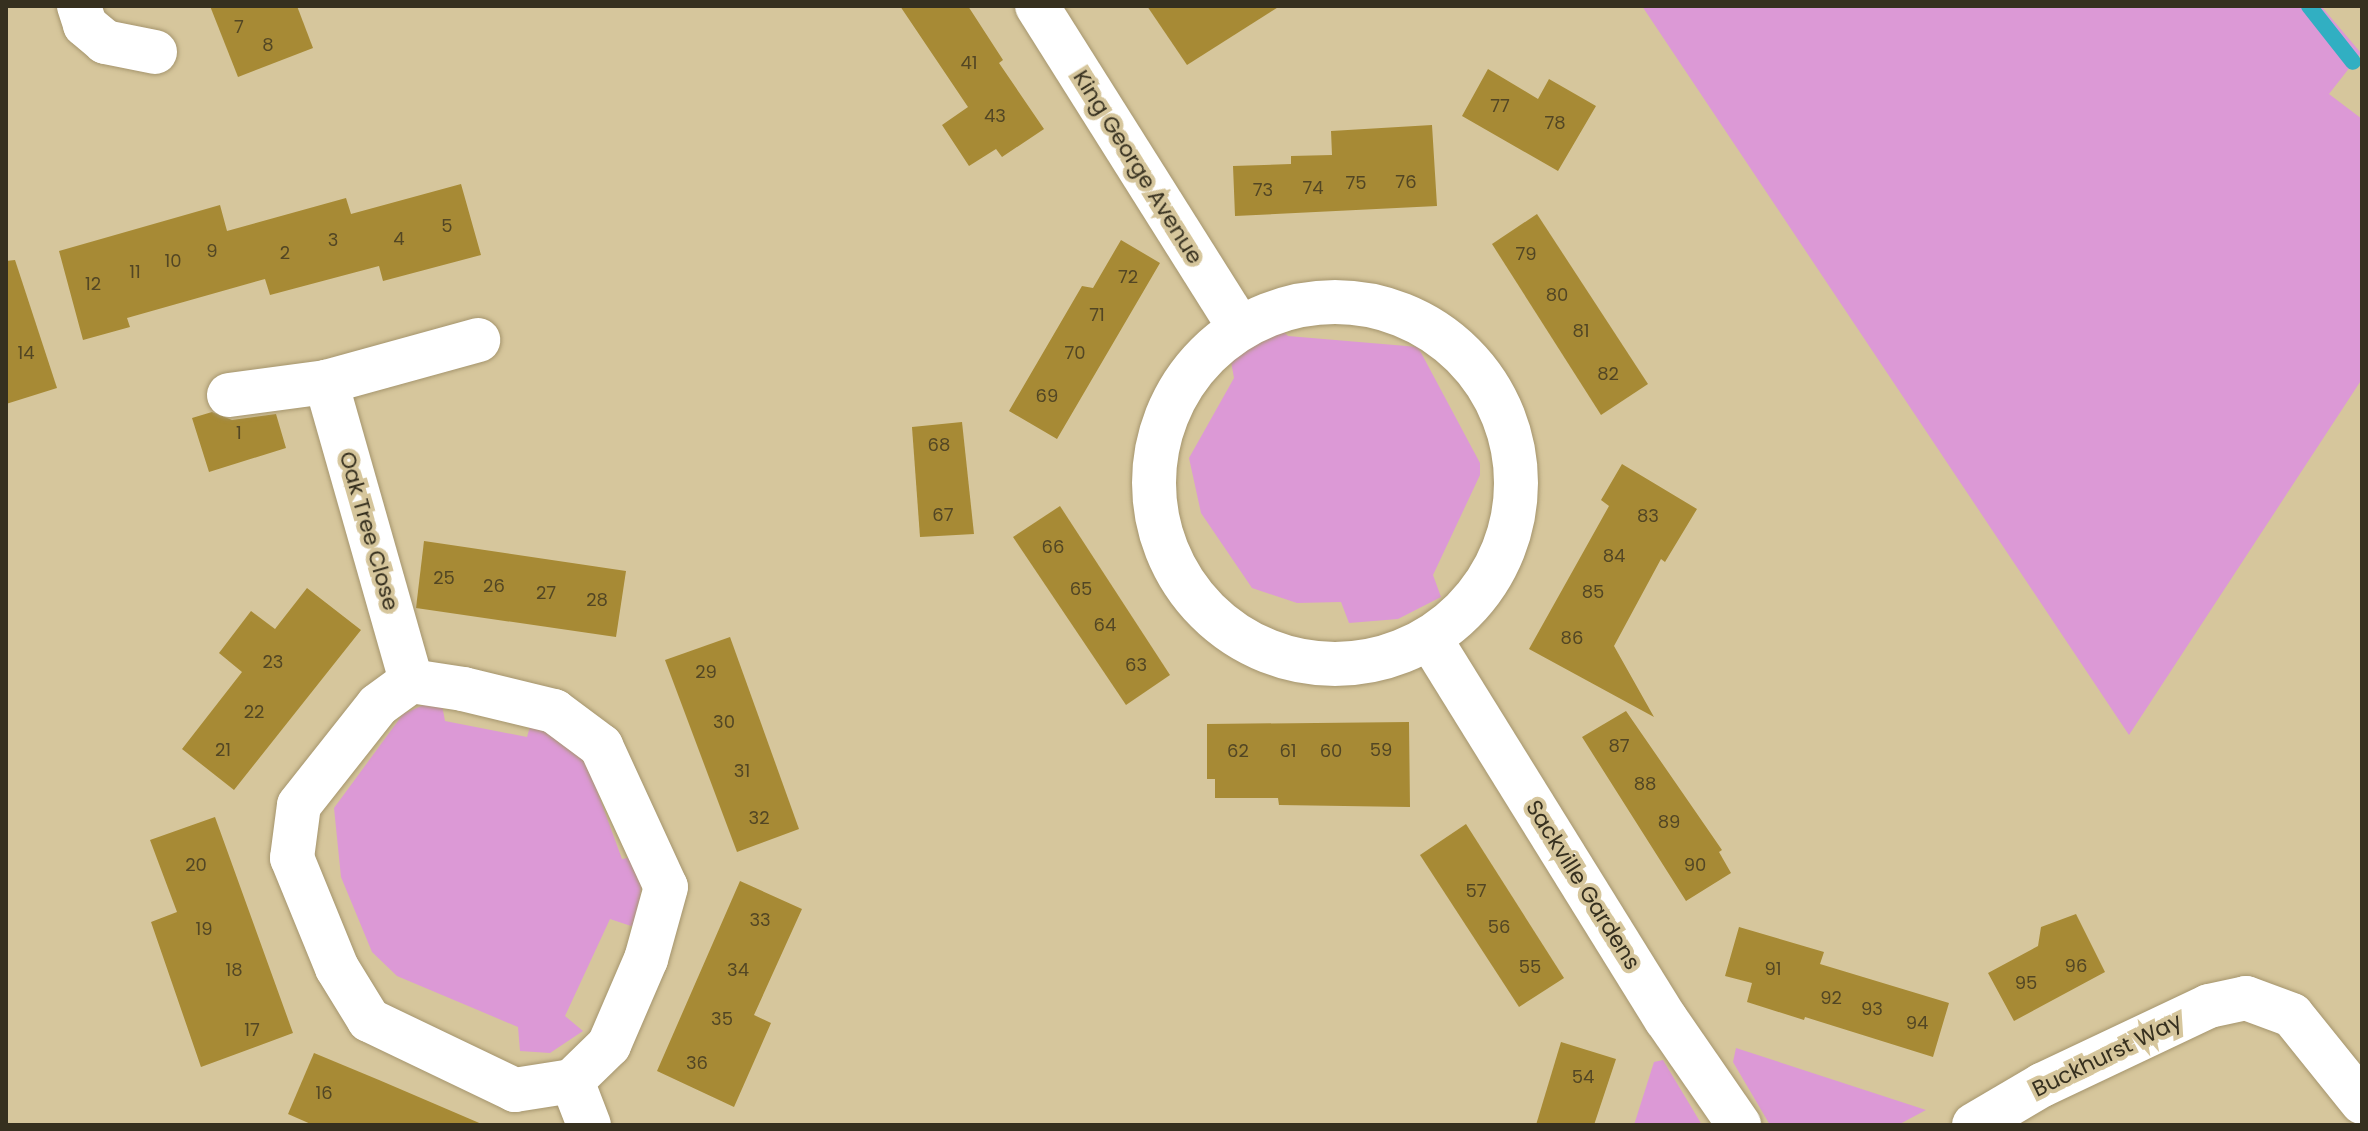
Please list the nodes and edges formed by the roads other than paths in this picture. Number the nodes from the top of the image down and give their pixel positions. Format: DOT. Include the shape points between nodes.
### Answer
graph roads {
  1 [pos="79,6"];
  2 [pos="1037,6"];
  3 [pos="155,52"];
  4 [pos="1239,327"];
  5 [pos="478,340"];
  6 [pos="326,382"];
  7 [pos="229,395"];
  8 [pos="1432,642"];
  9 [pos="411,681"];
  10 [pos="572,1081"];
  11 [pos="2362,1102"];
  12 [pos="589,1125"];
  13 [pos="1739,1125"];
  14 [pos="1974,1125"];
  1 -- 3 [label="street" via="85,25 105,42"];
  2 -- 4 [label="street, King George Avenue"];
  4 -- 8 [label="street" via="1202,354 1170,398 1151,455 1153,502 1170,552 1212,609 1262,650 1317,665 1381,663"];
  4 -- 8 [label="street" via="1294,305 1355,304 1417,318 1468,356 1500,412 1520,466 1512,522 1491,575 1456,623"];
  5 -- 6 [label="street"];
  6 -- 7 [label="street"];
  6 -- 9 [label="street, Oak Tree Close"];
  8 -- 13 [label="street, Sackville Gardens" via="1679,1040"];
  9 -- 10 [label="street" via="554,711 601,746 666,887 646,959 609,1045"];
  9 -- 10 [label="street" via="378,705 299,805 292,858 337,968 369,1020 515,1090"];
  10 -- 12 [label="street"];
  11 -- 14 [label="street, Buckhurst Way" via="2292,1015 2246,998 2209,1006 2042,1085"];
}
